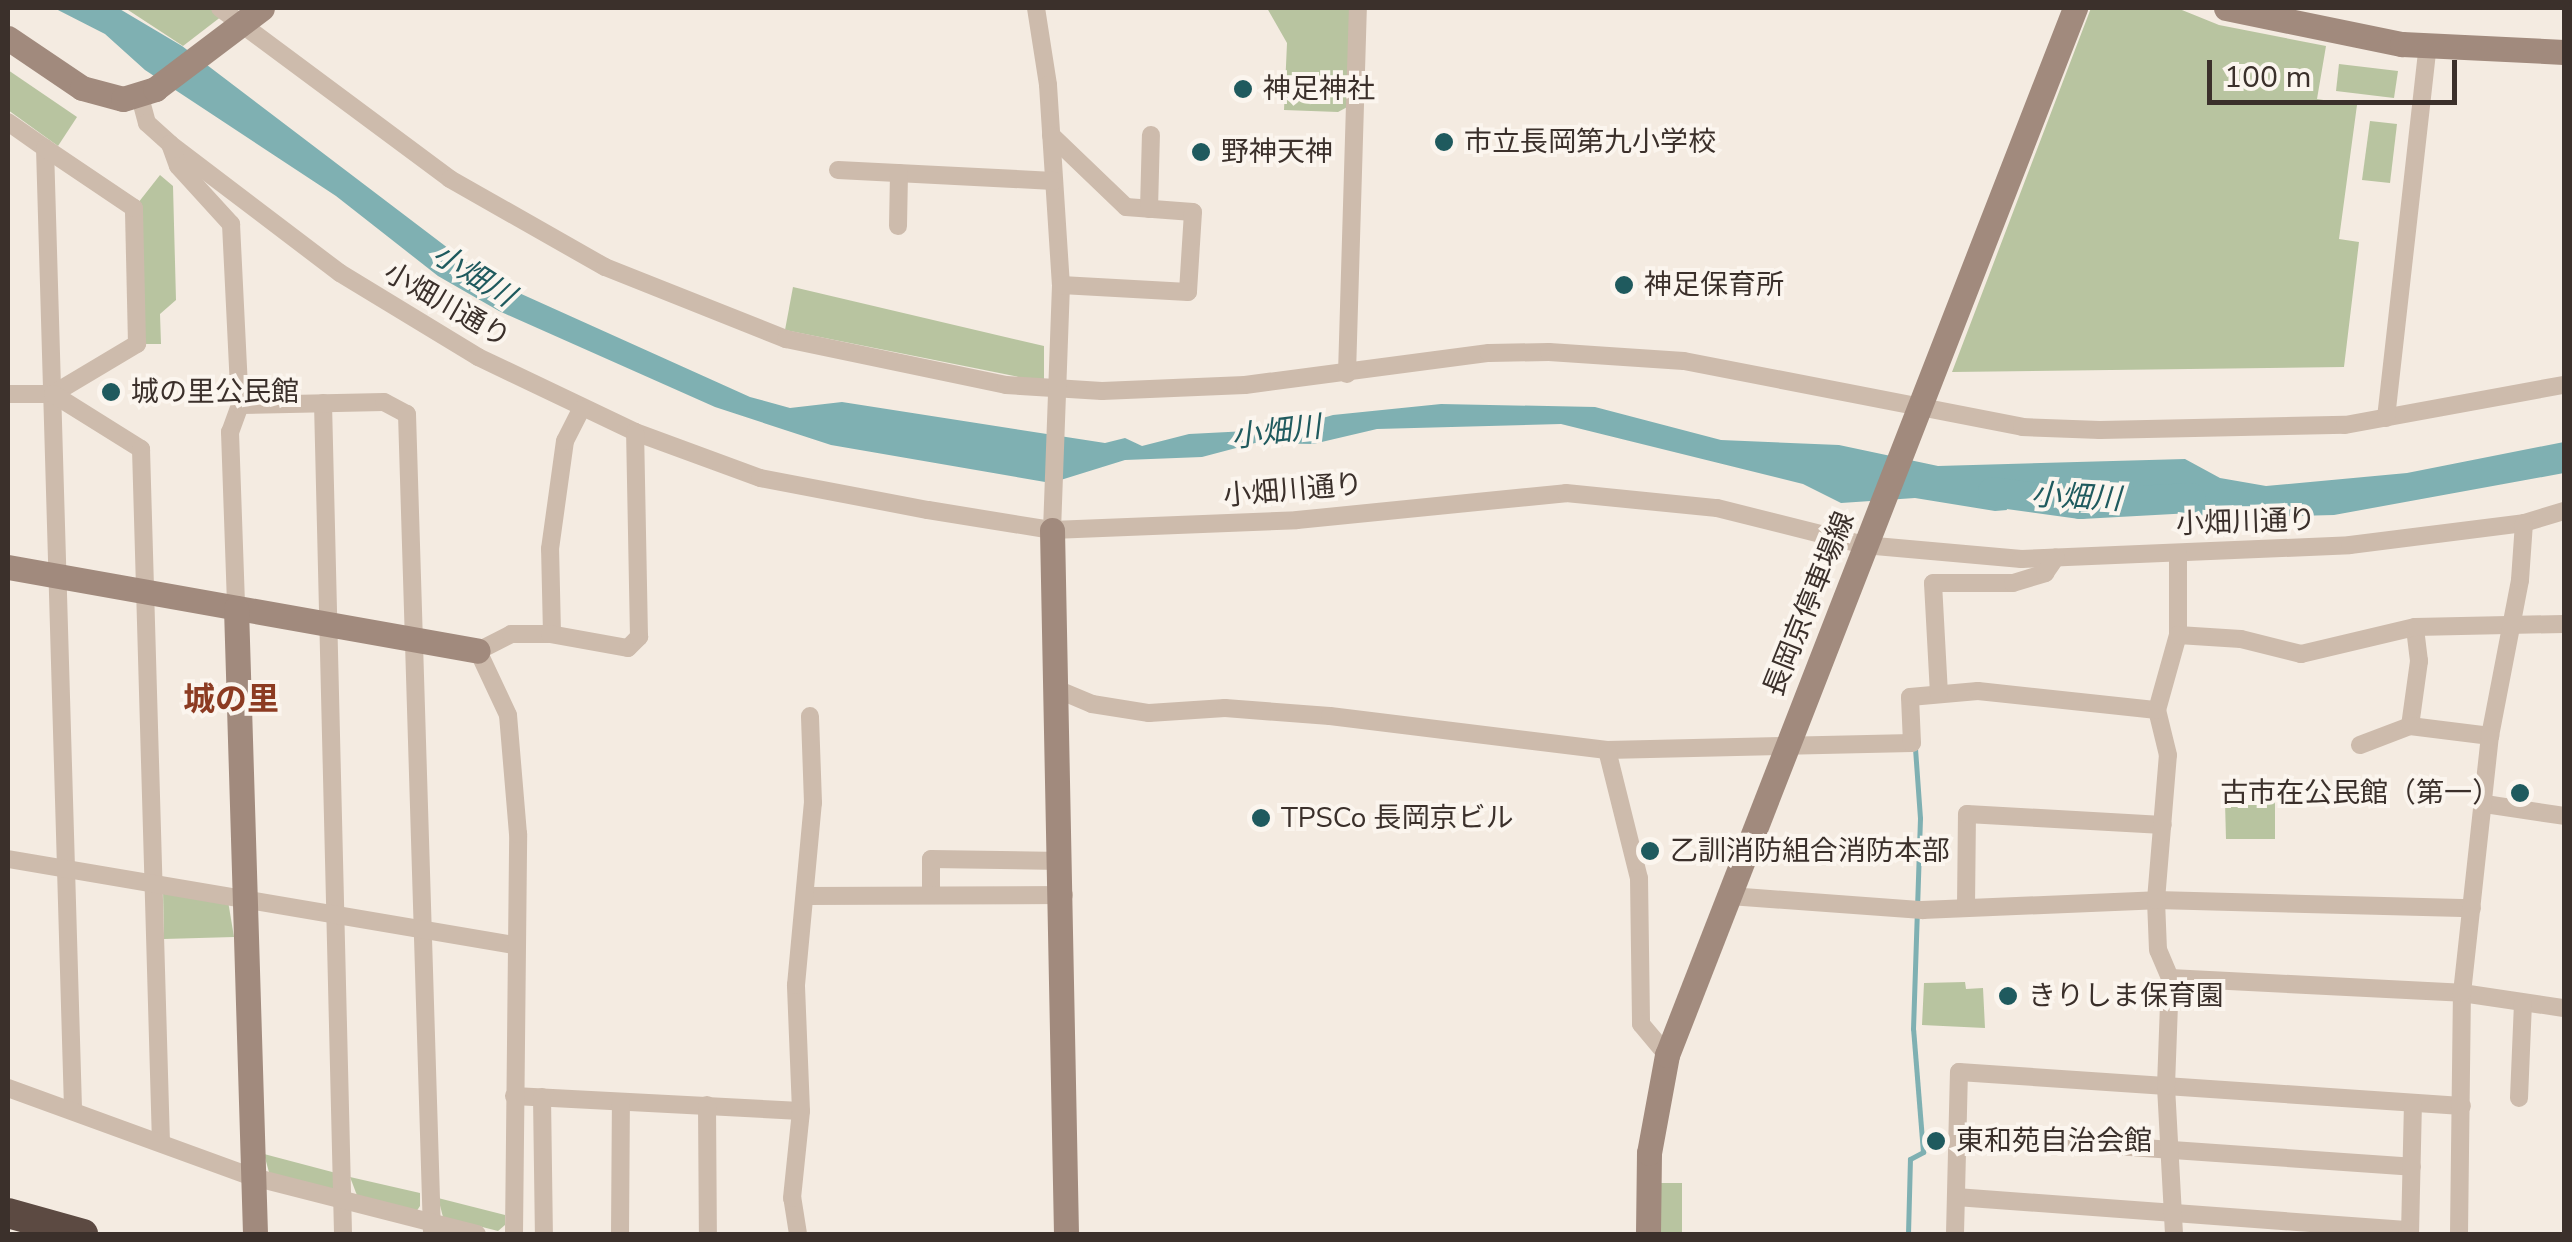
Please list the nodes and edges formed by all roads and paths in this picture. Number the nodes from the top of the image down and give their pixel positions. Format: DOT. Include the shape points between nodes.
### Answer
graph roads {
  1 [pos="220,8"];
  2 [pos="1036,8"];
  3 [pos="1358,8"];
  4 [pos="2075,8"];
  5 [pos="2226,8"];
  6 [pos="247,20"];
  7 [pos="8,38"];
  8 [pos="2428,46"];
  9 [pos="2564,52"];
  10 [pos="140,97"];
  11 [pos="8,122"];
  12 [pos="1151,135"];
  13 [pos="1051,136"];
  14 [pos="170,144"];
  15 [pos="45,148"];
  16 [pos="838,170"];
  17 [pos="899,173"];
  18 [pos="1054,181"];
  19 [pos="1148,209"];
  20 [pos="898,226"];
  21 [pos="1060,285"];
  22 [pos="1348,374"];
  23 [pos="2564,385"];
  24 [pos="8,394"];
  25 [pos="52,394"];
  26 [pos="1057,394"];
  27 [pos="322,403"];
  28 [pos="240,405"];
  29 [pos="581,409"];
  30 [pos="1917,411"];
  31 [pos="2386,418"];
  32 [pos="635,432"];
  33 [pos="2564,510"];
  34 [pos="1052,520"];
  35 [pos="2524,523"];
  36 [pos="1866,540"];
  37 [pos="2178,552"];
  38 [pos="2056,556"];
  39 [pos="8,567"];
  40 [pos="58,576"];
  41 [pos="146,592"];
  42 [pos="236,608"];
  43 [pos="327,624"];
  44 [pos="2512,624"];
  45 [pos="2564,624"];
  46 [pos="2415,627"];
  47 [pos="552,634"];
  48 [pos="2178,635"];
  49 [pos="412,640"];
  50 [pos="478,652"];
  51 [pos="1054,688"];
  52 [pos="1938,694"];
  53 [pos="2157,710"];
  54 [pos="810,716"];
  55 [pos="2410,726"];
  56 [pos="2490,736"];
  57 [pos="1787,742"];
  58 [pos="2360,745"];
  59 [pos="1607,750"];
  60 [pos="2485,804"];
  61 [pos="2564,816"];
  62 [pos="2163,825"];
  63 [pos="8,859"];
  64 [pos="1062,861"];
  65 [pos="69,870"];
  66 [pos="158,884"];
  67 [pos="931,895"];
  68 [pos="1064,895"];
  69 [pos="806,896"];
  70 [pos="1730,896"];
  71 [pos="244,899"];
  72 [pos="2156,900"];
  73 [pos="1966,907"];
  74 [pos="2472,908"];
  75 [pos="336,915"];
  76 [pos="425,930"];
  77 [pos="514,945"];
  78 [pos="2170,978"];
  79 [pos="2462,993"];
  80 [pos="2523,1003"];
  81 [pos="2564,1008"];
  82 [pos="1667,1056"];
  83 [pos="2166,1086"];
  84 [pos="8,1088"];
  85 [pos="514,1096"];
  86 [pos="542,1097"];
  87 [pos="2520,1098"];
  88 [pos="621,1102"];
  89 [pos="2413,1103"];
  90 [pos="707,1106"];
  91 [pos="2462,1106"];
  92 [pos="72,1108"];
  93 [pos="801,1112"];
  94 [pos="1958,1134"];
  95 [pos="162,1142"];
  96 [pos="2170,1150"];
  97 [pos="2412,1167"];
  98 [pos="252,1177"];
  99 [pos="1956,1197"];
  100 [pos="344,1203"];
  101 [pos="8,1213"];
  102 [pos="2173,1213"];
  103 [pos="2258,1227"];
  104 [pos="432,1229"];
  105 [pos="2330,1229"];
  106 [pos="2410,1232"];
  107 [pos="84,1234"];
  108 [pos="254,1234"];
  109 [pos="343,1234"];
  110 [pos="477,1234"];
  111 [pos="514,1234"];
  112 [pos="544,1234"];
  113 [pos="620,1234"];
  114 [pos="708,1234"];
  115 [pos="798,1234"];
  116 [pos="1066,1234"];
  117 [pos="1648,1234"];
  118 [pos="1955,1234"];
  119 [pos="2174,1234"];
  120 [pos="2458,1234"];
  1 -- 6 [label="street"];
  2 -- 13 [label="street"];
  3 -- 22 [label="street"];
  4 -- 30 [label="street, 長岡京停車場線"];
  5 -- 8 [label="street"];
  6 -- 10 [label="street"];
  6 -- 26 [label="street" via="450,179 605,267 786,339"];
  7 -- 10 [label="street" via="82,88 108,98"];
  8 -- 9 [label="street"];
  8 -- 31 [label="street"];
  10 -- 14 [label="street, 小畑川通り" via="147,124"];
  11 -- 15 [label="street"];
  12 -- 19 [label="street"];
  13 -- 18 [label="street"];
  13 -- 19 [label="street" via="1126,208"];
  14 -- 28 [label="street" via="178,166 230,224"];
  14 -- 29 [label="street, 小畑川通り" via="398,312"];
  15 -- 25 [label="street"];
  15 -- 25 [label="street" via="134,208 138,344"];
  16 -- 17 [label="street"];
  17 -- 18 [label="street"];
  17 -- 20 [label="street"];
  18 -- 21 [label="street"];
  19 -- 21 [label="street" via="1192,212 1188,292"];
  21 -- 26 [label="street"];
  22 -- 26 [label="street"];
  22 -- 30 [label="street" via="1488,353 1601,354 1762,373"];
  23 -- 31 [label="street"];
  24 -- 25 [label="street"];
  25 -- 40 [label="street"];
  25 -- 41 [label="street" via="141,449"];
  26 -- 34 [label="street"];
  27 -- 28 [label="street"];
  27 -- 43 [label="street"];
  27 -- 49 [label="street" via="384,402 406,414"];
  28 -- 42 [label="street" via="230,432"];
  29 -- 32 [label="street, 小畑川通り"];
  29 -- 47 [label="street" via="565,441 550,549"];
  30 -- 31 [label="street" via="2022,427 2100,430 2345,425"];
  30 -- 36 [label="street, 長岡京停車場線"];
  32 -- 34 [label="street, 小畑川通り" via="760,478"];
  32 -- 47 [label="street" via="639,638 628,648"];
  33 -- 35 [label="street, 小畑川通り"];
  34 -- 36 [label="street, 小畑川通り" via="1297,520 1566,493 1717,508"];
  34 -- 51 [label="street"];
  35 -- 37 [label="street, 小畑川通り" via="2350,546"];
  35 -- 44 [label="street"];
  36 -- 38 [label="street, 小畑川通り"];
  36 -- 57 [label="street, 長岡京停車場線"];
  37 -- 38 [label="street, 小畑川通り"];
  37 -- 48 [label="street"];
  38 -- 52 [label="street" via="2045,574 2013,584 1933,583"];
  39 -- 40 [label="street"];
  40 -- 41 [label="street"];
  40 -- 65 [label="street"];
  41 -- 42 [label="street"];
  41 -- 66 [label="street"];
  42 -- 43 [label="street"];
  42 -- 71 [label="street"];
  43 -- 49 [label="street"];
  43 -- 75 [label="street"];
  44 -- 45 [label="street"];
  44 -- 46 [label="street"];
  44 -- 56 [label="street"];
  46 -- 48 [label="street" via="2302,654 2241,639"];
  46 -- 55 [label="street" via="2419,660"];
  47 -- 50 [label="street" via="512,634"];
  48 -- 53 [label="street"];
  49 -- 50 [label="street"];
  49 -- 76 [label="street"];
  50 -- 77 [label="street" via="508,715 518,834"];
  51 -- 59 [label="street" via="1092,704 1149,713 1225,708 1330,716"];
  51 -- 64 [label="street"];
  52 -- 53 [label="street" via="1978,691"];
  52 -- 57 [label="street" via="1910,697 1912,744"];
  53 -- 62 [label="street" via="2168,755"];
  54 -- 69 [label="street"];
  55 -- 56 [label="street"];
  55 -- 58 [label="street"];
  56 -- 60 [label="street"];
  57 -- 59 [label="street"];
  57 -- 70 [label="street, 長岡京停車場線"];
  59 -- 82 [label="street" via="1638,878 1641,1024"];
  60 -- 61 [label="street"];
  60 -- 74 [label="street"];
  62 -- 72 [label="street"];
  62 -- 73 [label="street" via="1966,814"];
  63 -- 65 [label="street"];
  64 -- 67 [label="street" via="931,859"];
  64 -- 68 [label="street"];
  65 -- 66 [label="street"];
  65 -- 92 [label="street"];
  66 -- 71 [label="street"];
  66 -- 95 [label="street"];
  67 -- 68 [label="street"];
  67 -- 69 [label="street"];
  68 -- 116 [label="street"];
  69 -- 93 [label="street" via="796,985"];
  70 -- 73 [label="street" via="1917,910"];
  70 -- 82 [label="street, 長岡京停車場線"];
  71 -- 75 [label="street"];
  71 -- 98 [label="street"];
  72 -- 73 [label="street"];
  72 -- 74 [label="street"];
  72 -- 78 [label="street" via="2158,950"];
  74 -- 79 [label="street"];
  75 -- 76 [label="street"];
  75 -- 100 [label="street"];
  76 -- 77 [label="street"];
  76 -- 104 [label="street"];
  77 -- 85 [label="street"];
  78 -- 79 [label="street"];
  78 -- 83 [label="street"];
  79 -- 80 [label="street"];
  79 -- 91 [label="street"];
  80 -- 81 [label="street"];
  80 -- 87 [label="street"];
  82 -- 117 [label="street, 長岡京停車場線" via="1651,1136"];
  83 -- 89 [label="street"];
  83 -- 94 [label="street" via="1959,1072"];
  83 -- 96 [label="street"];
  84 -- 92 [label="street"];
  85 -- 86 [label="street"];
  85 -- 111 [label="street"];
  86 -- 88 [label="street"];
  86 -- 112 [label="street"];
  88 -- 90 [label="street"];
  88 -- 113 [label="street"];
  89 -- 91 [label="street"];
  89 -- 97 [label="street"];
  90 -- 93 [label="street"];
  90 -- 114 [label="street"];
  91 -- 120 [label="street"];
  92 -- 95 [label="street"];
  93 -- 115 [label="street" via="792,1198"];
  94 -- 96 [label="street"];
  94 -- 99 [label="street"];
  95 -- 98 [label="street"];
  96 -- 97 [label="street"];
  96 -- 102 [label="street"];
  97 -- 106 [label="street"];
  98 -- 100 [label="street"];
  98 -- 108 [label="street"];
  99 -- 102 [label="street"];
  99 -- 118 [label="street"];
  100 -- 104 [label="street"];
  100 -- 109 [label="street"];
  101 -- 107 [label="highway"];
  102 -- 103 [label="street"];
  102 -- 119 [label="street"];
  103 -- 105 [label="street"];
  104 -- 110 [label="street"];
  105 -- 106 [label="street"];
}
